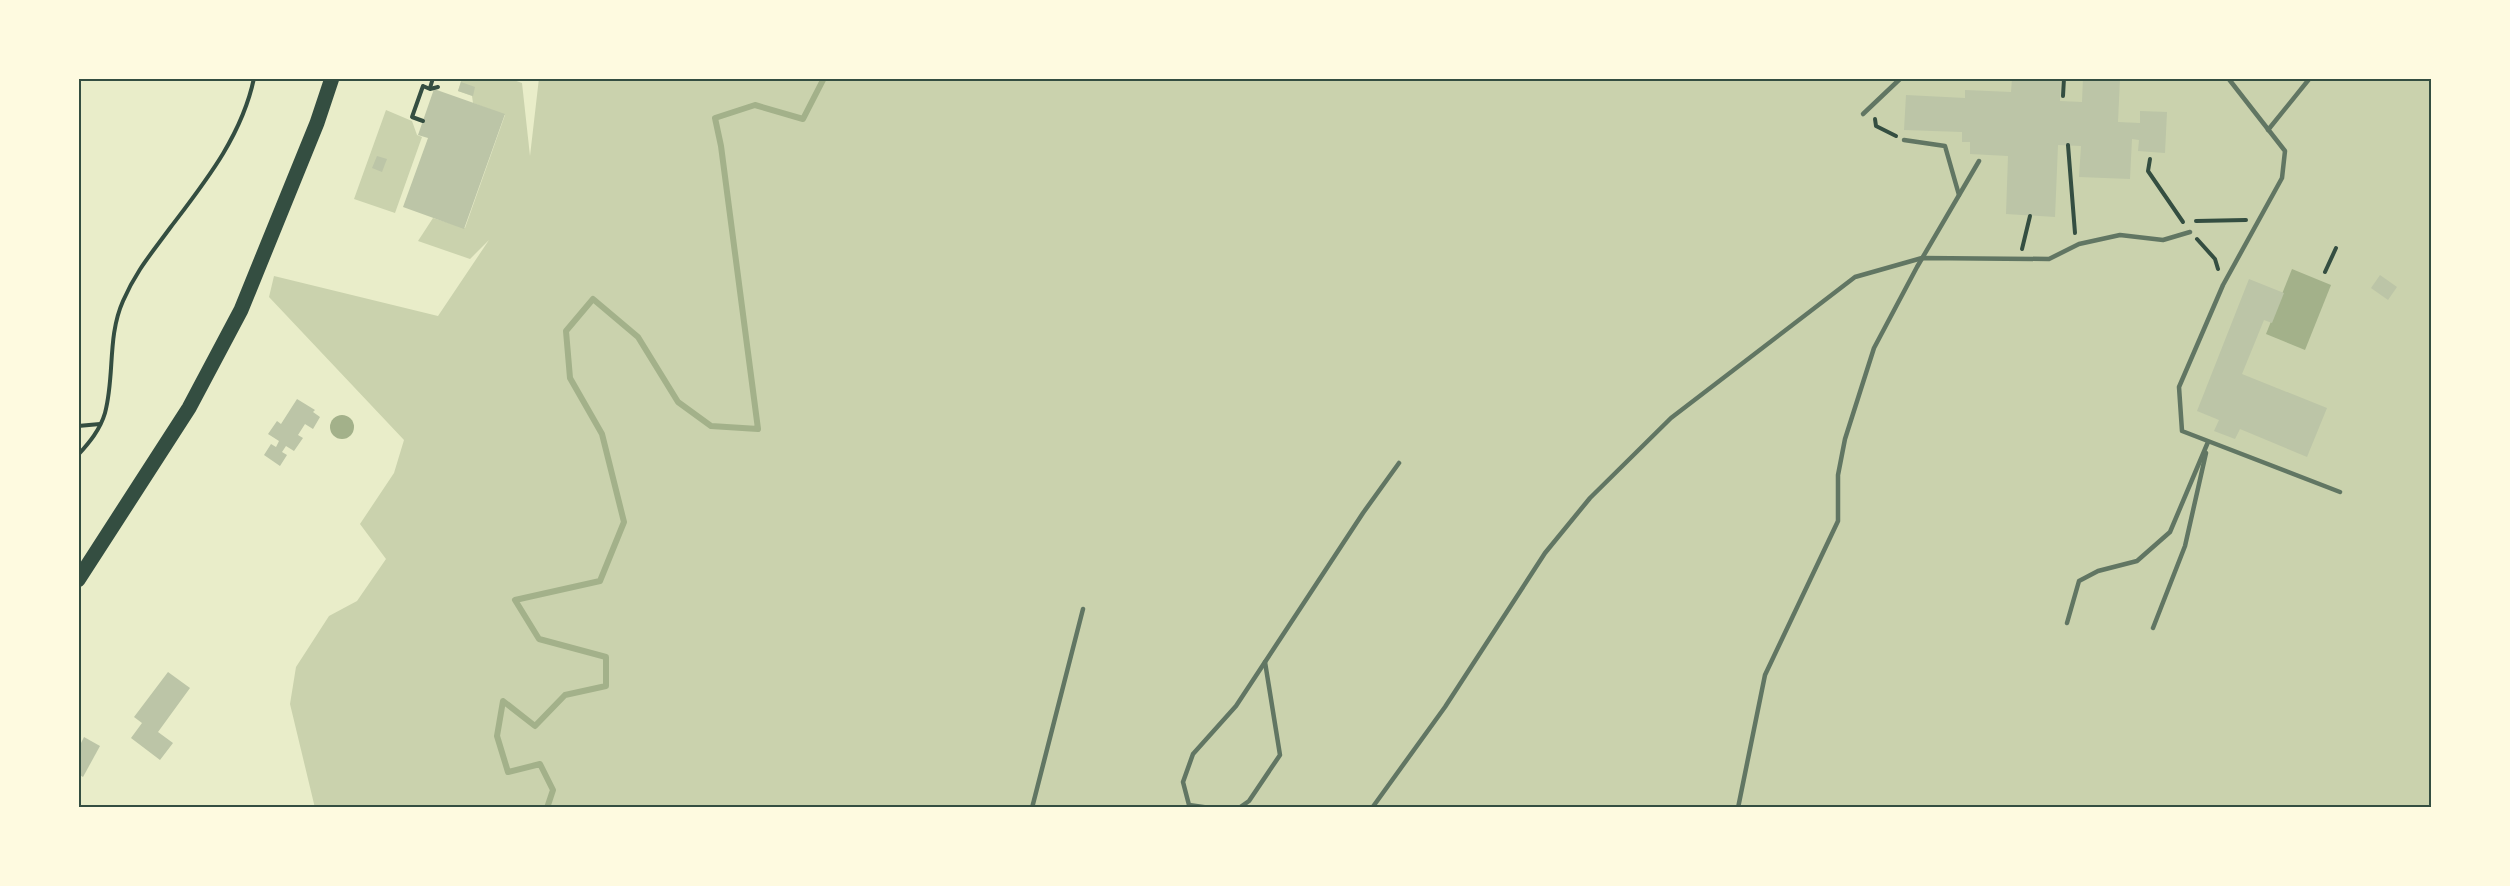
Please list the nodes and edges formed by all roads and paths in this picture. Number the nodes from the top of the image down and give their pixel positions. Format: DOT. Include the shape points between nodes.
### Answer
graph roads {
  1 [pos="254,78"];
  2 [pos="332,78"];
  3 [pos="433,78"];
  4 [pos="1901,78"];
  5 [pos="2064,78"];
  6 [pos="2228,78"];
  7 [pos="2310,78"];
  8 [pos="438,87"];
  9 [pos="430,89"];
  10 [pos="2063,96"];
  11 [pos="1872,106"];
  12 [pos="1863,114"];
  13 [pos="423,121"];
  14 [pos="2268,130"];
  15 [pos="1904,140"];
  16 [pos="2068,145"];
  17 [pos="1979,162"];
  18 [pos="1959,195"];
  19 [pos="2030,216"];
  20 [pos="2259,220"];
  21 [pos="2183,222"];
  22 [pos="2190,232"];
  23 [pos="2075,233"];
  24 [pos="2336,248"];
  25 [pos="1922,258"];
  26 [pos="2020,258"];
  27 [pos="2325,272"];
  28 [pos="100,424"];
  29 [pos="78,426"];
  30 [pos="2208,442"];
  31 [pos="78,455"];
  32 [pos="1400,464"];
  33 [pos="2340,492"];
  34 [pos="78,580"];
  35 [pos="1083,609"];
  36 [pos="2067,623"];
  37 [pos="2153,628"];
  38 [pos="1265,662"];
  39 [pos="1189,807"];
  40 [pos="1032,808"];
  41 [pos="1210,808"];
  42 [pos="1239,808"];
  43 [pos="1372,808"];
  44 [pos="1738,808"];
  1 -- 28 [label="path" via="241,120 225,153 138,269 122,304 111,347 105,414"];
  2 -- 34 [label="main road" via="242,310 189,408"];
  3 -- 9 [label="path"];
  4 -- 11 [label="lane"];
  5 -- 10 [label="path"];
  6 -- 14 [label="lane"];
  7 -- 14 [label="lane"];
  8 -- 9 [label="path"];
  9 -- 13 [label="path" via="423,86 412,117"];
  11 -- 12 [label="lane"];
  11 -- 15 [label="path" via="1876,126"];
  14 -- 20 [label="lane" via="2285,151 2282,178"];
  15 -- 18 [label="lane" via="1945,146"];
  16 -- 23 [label="path"];
  17 -- 18 [label="lane"];
  18 -- 25 [label="lane"];
  19 -- 26 [label="path"];
  20 -- 21 [label="path"];
  20 -- 30 [label="lane" via="2223,285 2179,387 2182,431"];
  22 -- 26 [label="lane" via="2163,240 2120,235 2079,243 2049,259"];
  24 -- 27 [label="path"];
  25 -- 26 [label="lane"];
  25 -- 43 [label="lane" via="1856,277 1671,418 1590,498 1545,553 1445,707"];
  25 -- 44 [label="lane" via="1874,348 1841,457 1838,521 1766,675"];
  28 -- 29 [label="path"];
  28 -- 31 [label="path" via="94,438"];
  30 -- 33 [label="lane"];
  30 -- 36 [label="lane" via="2170,532 2137,561 2098,571 2079,581"];
  30 -- 37 [label="lane" via="2185,546"];
  32 -- 38 [label="lane"];
  35 -- 40 [label="lane"];
  38 -- 39 [label="lane" via="1236,706 1193,754 1183,782"];
  38 -- 42 [label="lane" via="1280,755 1249,801"];
  39 -- 41 [label="lane"];
}
